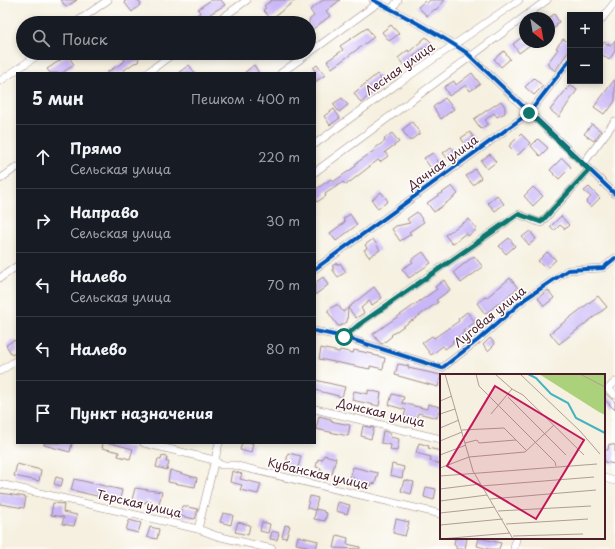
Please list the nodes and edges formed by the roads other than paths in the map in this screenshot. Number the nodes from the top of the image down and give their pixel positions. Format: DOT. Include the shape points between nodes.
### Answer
graph roads {
  1 [pos="108,0"];
  2 [pos="247,0"];
  3 [pos="398,0"];
  4 [pos="519,0"];
  5 [pos="547,0"];
  6 [pos="375,1"];
  7 [pos="615,2"];
  8 [pos="392,9"];
  9 [pos="85,16"];
  10 [pos="225,16"];
  11 [pos="603,17"];
  12 [pos="454,44"];
  13 [pos="316,47"];
  14 [pos="471,57"];
  15 [pos="31,60"];
  16 [pos="165,60"];
  17 [pos="299,60"];
  18 [pos="567,64"];
  19 [pos="148,72"];
  20 [pos="282,72"];
  21 [pos="0,81"];
  22 [pos="529,113"];
  23 [pos="615,121"];
  24 [pos="316,143"];
  25 [pos="583,164"];
  26 [pos="16,168"];
  27 [pos="589,170"];
  28 [pos="316,171"];
  29 [pos="0,179"];
  30 [pos="615,194"];
  31 [pos="615,258"];
  32 [pos="16,267"];
  33 [pos="316,267"];
  34 [pos="0,278"];
  35 [pos="316,331"];
  36 [pos="344,337"];
  37 [pos="16,361"];
  38 [pos="0,371"];
  39 [pos="615,382"];
  40 [pos="615,395"];
  41 [pos="316,409"];
  42 [pos="440,439"];
  43 [pos="148,444"];
  44 [pos="219,444"];
  45 [pos="214,460"];
  46 [pos="605,478"];
  47 [pos="615,481"];
  48 [pos="0,484"];
  49 [pos="440,514"];
  50 [pos="198,530"];
  51 [pos="516,539"];
  52 [pos="272,549"];
  53 [pos="514,549"];
  1 -- 9 [label="street"];
  2 -- 10 [label="street"];
  3 -- 8 [label="street"];
  4 -- 12 [label="street, Лесная улица"];
  5 -- 14 [label="street"];
  6 -- 8 [label="street"];
  6 -- 13 [label="street"];
  7 -- 11 [label="street"];
  8 -- 12 [label="street"];
  12 -- 14 [label="street"];
  12 -- 24 [label="street, Лесная улица"];
  14 -- 22 [label="street"];
  14 -- 28 [label="street"];
  15 -- 21 [label="street"];
  16 -- 19 [label="street"];
  17 -- 20 [label="street"];
  18 -- 22 [label="street, Дачная улица"];
  22 -- 25 [label="street"];
  22 -- 33 [label="street, Дачная улица"];
  23 -- 25 [label="street"];
  25 -- 27 [label="street"];
  26 -- 29 [label="street"];
  27 -- 30 [label="street"];
  27 -- 36 [label="street" via="541,222 518,214"];
  31 -- 36 [label="street, Луговая улица" via="603,268 568,270 525,299 442,368"];
  32 -- 34 [label="street"];
  35 -- 36 [label="street"];
  37 -- 38 [label="street"];
  39 -- 40 [label="street" via="608,389"];
  41 -- 42 [label="street, Донская улица"];
  43 -- 45 [label="street, Кубанская улица"];
  44 -- 45 [label="street"];
  45 -- 49 [label="street, Кубанская улица" via="221,465 233,465"];
  45 -- 50 [label="street"];
  46 -- 47 [label="street"];
  48 -- 50 [label="street, Терская улица"];
  50 -- 52 [label="street, Терская улица"];
  51 -- 53 [label="street"];
}
